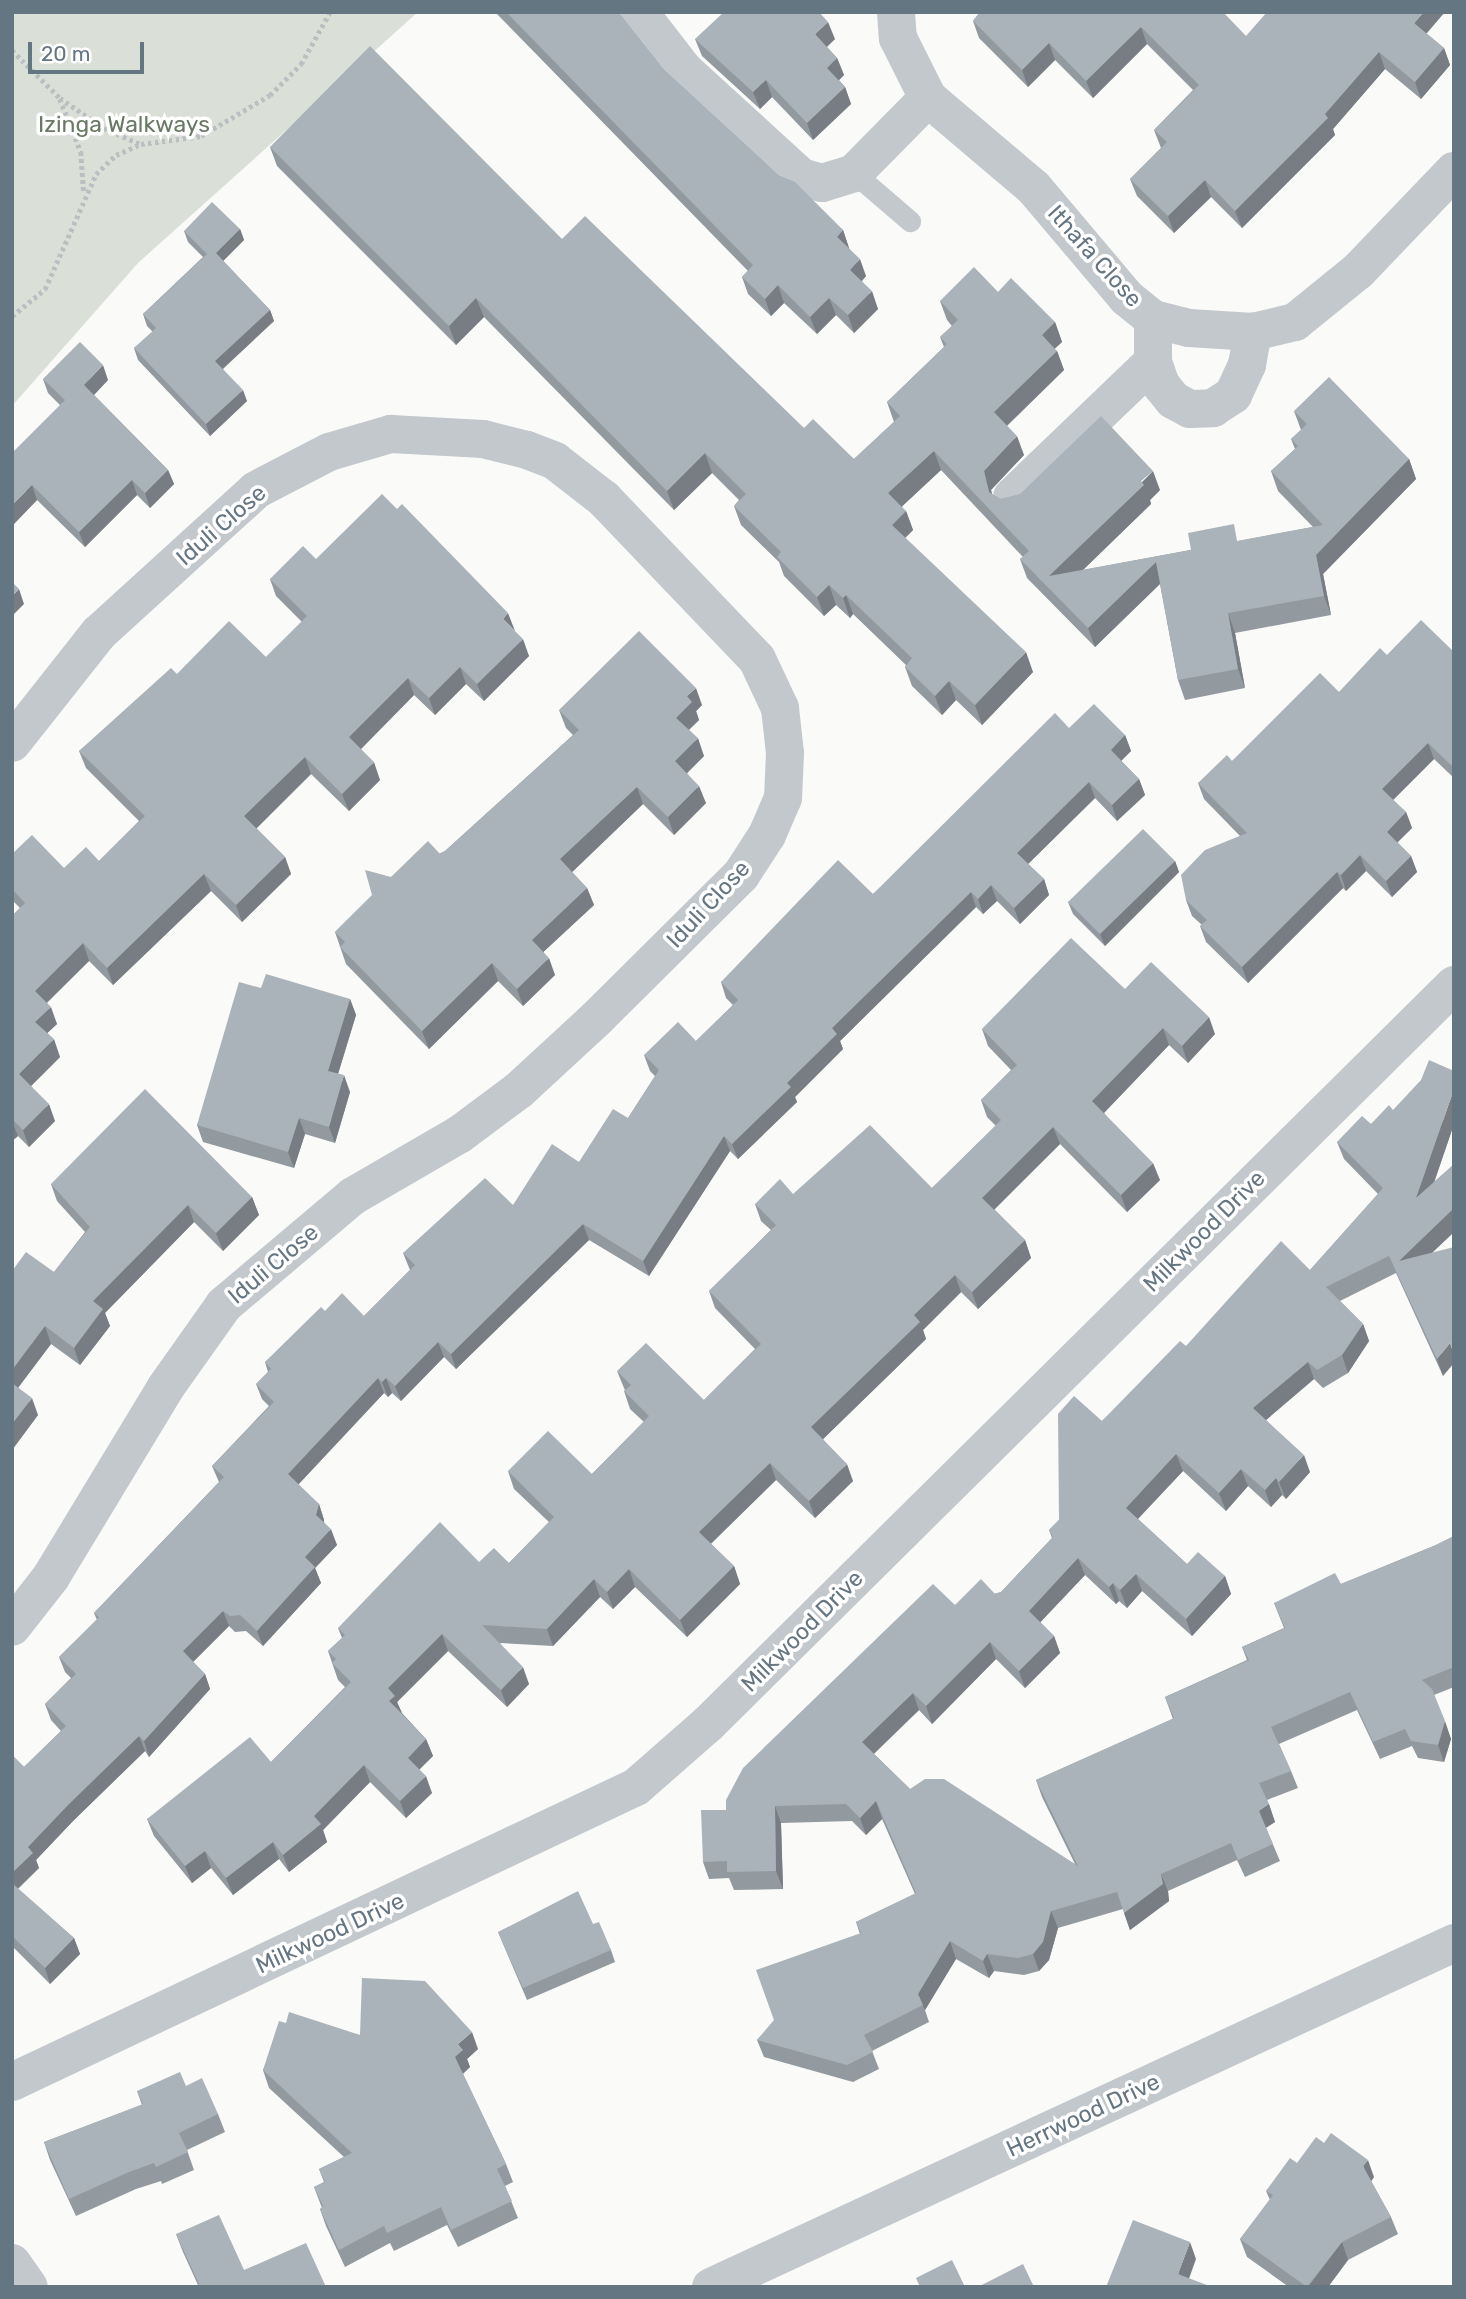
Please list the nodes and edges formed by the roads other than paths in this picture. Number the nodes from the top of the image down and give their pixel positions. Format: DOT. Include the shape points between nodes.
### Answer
graph roads {
  1 [pos="639,12"];
  2 [pos="896,12"];
  3 [pos="928,99"];
  4 [pos="1454,171"];
  5 [pos="854,173"];
  6 [pos="910,221"];
  7 [pos="1153,319"];
  8 [pos="1253,332"];
  9 [pos="1153,362"];
  10 [pos="1012,497"];
  11 [pos="12,743"];
  12 [pos="1454,985"];
  13 [pos="12,1627"];
  14 [pos="1454,1943"];
  15 [pos="12,2082"];
  16 [pos="12,2263"];
  17 [pos="29,2287"];
  18 [pos="711,2287"];
  1 -- 5 [label="street" via="684,70 801,177 822,183"];
  2 -- 3 [label="street, Ithafa Close" via="898,38"];
  3 -- 5 [label="street"];
  3 -- 7 [label="street, Ithafa Close" via="1034,188 1128,298"];
  4 -- 8 [label="street, Ithafa Close" via="1325,301 1295,321"];
  5 -- 6 [label="lane"];
  7 -- 8 [label="street, Ithafa Close" via="1189,328"];
  7 -- 9 [label="street"];
  8 -- 9 [label="street" via="1247,365 1233,395 1213,408 1190,409 1173,400 1161,385"];
  9 -- 10 [label="street"];
  11 -- 13 [label="street, Iduli Close" via="99,633 256,489 329,452 391,433 483,439 527,450 555,461 604,499 757,659 780,708 785,753 783,798 767,835 741,875 606,1009 519,1090 460,1134 353,1196 224,1305 166,1387 51,1577"];
  12 -- 15 [label="street, Milkwood Drive" via="708,1724 636,1787"];
  14 -- 18 [label="street, Herrwood Drive"];
  16 -- 17 [label="street"];
}
